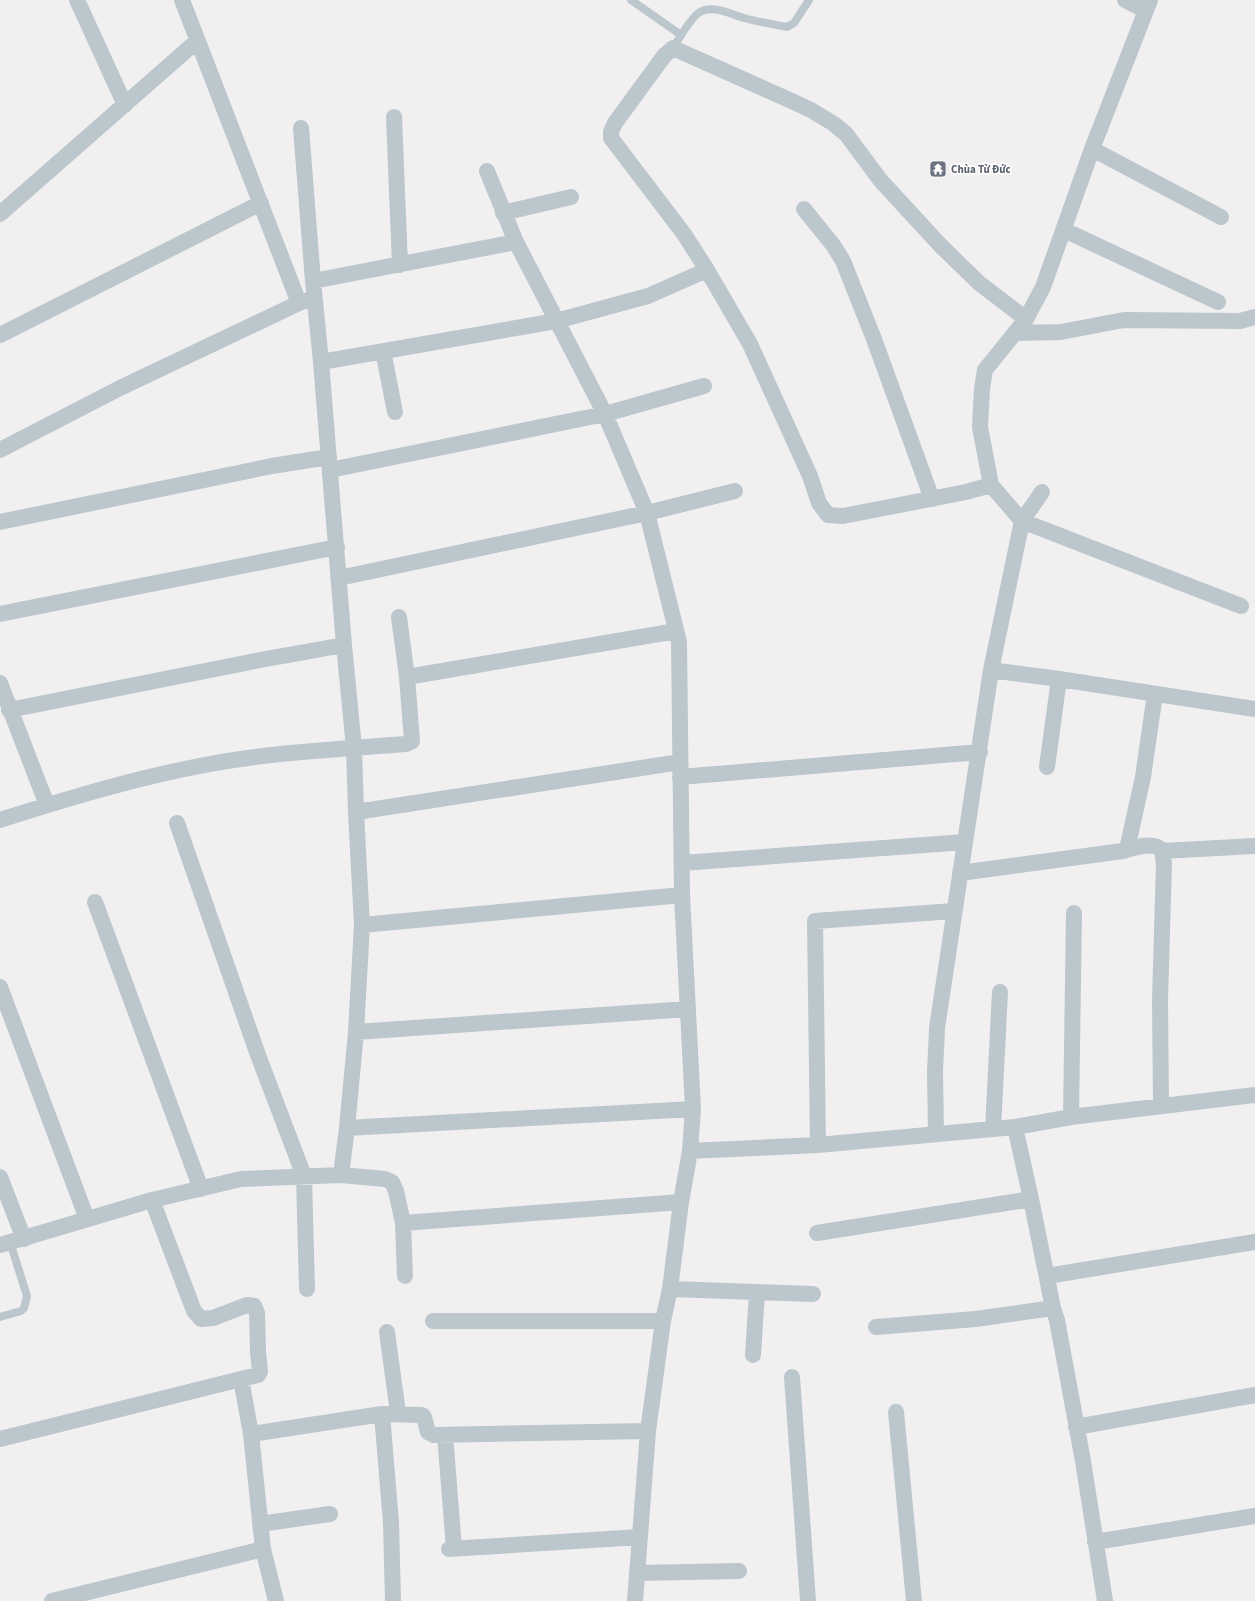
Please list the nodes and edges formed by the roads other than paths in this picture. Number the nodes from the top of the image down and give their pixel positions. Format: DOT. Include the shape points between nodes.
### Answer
graph roads {
  1 [pos="77,0"];
  2 [pos="182,0"];
  3 [pos="631,0"];
  4 [pos="809,0"];
  5 [pos="1126,0"];
  6 [pos="1148,5"];
  7 [pos="681,35"];
  8 [pos="197,41"];
  9 [pos="672,48"];
  10 [pos="125,105"];
  11 [pos="394,117"];
  12 [pos="301,128"];
  13 [pos="1092,150"];
  14 [pos="486,171"];
  15 [pos="571,197"];
  16 [pos="261,203"];
  17 [pos="804,209"];
  18 [pos="0,214"];
  19 [pos="503,214"];
  20 [pos="1221,217"];
  21 [pos="1064,230"];
  22 [pos="516,242"];
  23 [pos="400,265"];
  24 [pos="707,270"];
  25 [pos="313,281"];
  26 [pos="306,300"];
  27 [pos="1218,302"];
  28 [pos="1255,317"];
  29 [pos="1026,319"];
  30 [pos="556,321"];
  31 [pos="1016,333"];
  32 [pos="0,335"];
  33 [pos="383,351"];
  34 [pos="321,362"];
  35 [pos="704,386"];
  36 [pos="395,412"];
  37 [pos="605,414"];
  38 [pos="0,450"];
  39 [pos="330,463"];
  40 [pos="990,485"];
  41 [pos="735,491"];
  42 [pos="1042,492"];
  43 [pos="932,498"];
  44 [pos="647,513"];
  45 [pos="1022,521"];
  46 [pos="0,522"];
  47 [pos="337,547"];
  48 [pos="339,578"];
  49 [pos="1242,606"];
  50 [pos="0,614"];
  51 [pos="399,617"];
  52 [pos="676,631"];
  53 [pos="344,645"];
  54 [pos="991,670"];
  55 [pos="407,677"];
  56 [pos="1059,679"];
  57 [pos="0,682"];
  58 [pos="1155,694"];
  59 [pos="1255,709"];
  60 [pos="9,710"];
  61 [pos="354,748"];
  62 [pos="980,752"];
  63 [pos="1046,767"];
  64 [pos="680,770"];
  65 [pos="47,805"];
  66 [pos="356,812"];
  67 [pos="0,820"];
  68 [pos="178,823"];
  69 [pos="965,842"];
  70 [pos="1255,846"];
  71 [pos="1127,849"];
  72 [pos="1162,851"];
  73 [pos="682,863"];
  74 [pos="960,874"];
  75 [pos="682,895"];
  76 [pos="95,902"];
  77 [pos="954,911"];
  78 [pos="1074,913"];
  79 [pos="362,925"];
  80 [pos="0,987"];
  81 [pos="1000,992"];
  82 [pos="688,1009"];
  83 [pos="356,1032"];
  84 [pos="1255,1095"];
  85 [pos="1161,1105"];
  86 [pos="693,1109"];
  87 [pos="1071,1117"];
  88 [pos="1015,1127"];
  89 [pos="347,1128"];
  90 [pos="993,1129"];
  91 [pos="936,1134"];
  92 [pos="818,1145"];
  93 [pos="690,1151"];
  94 [pos="341,1175"];
  95 [pos="304,1176"];
  96 [pos="0,1177"];
  97 [pos="200,1189"];
  98 [pos="1031,1199"];
  99 [pos="152,1200"];
  100 [pos="681,1202"];
  101 [pos="87,1219"];
  102 [pos="403,1223"];
  103 [pos="817,1233"];
  104 [pos="12,1242"];
  105 [pos="1255,1242"];
  106 [pos="405,1276"];
  107 [pos="1046,1276"];
  108 [pos="307,1289"];
  109 [pos="670,1289"];
  110 [pos="757,1292"];
  111 [pos="814,1294"];
  112 [pos="1053,1308"];
  113 [pos="0,1317"];
  114 [pos="432,1321"];
  115 [pos="663,1322"];
  116 [pos="876,1327"];
  117 [pos="387,1332"];
  118 [pos="753,1355"];
  119 [pos="792,1377"];
  120 [pos="241,1380"];
  121 [pos="1255,1395"];
  122 [pos="896,1412"];
  123 [pos="398,1413"];
  124 [pos="382,1414"];
  125 [pos="1076,1427"];
  126 [pos="648,1431"];
  127 [pos="251,1434"];
  128 [pos="445,1435"];
  129 [pos="0,1439"];
  130 [pos="330,1514"];
  131 [pos="1255,1516"];
  132 [pos="260,1524"];
  133 [pos="640,1537"];
  134 [pos="1095,1542"];
  135 [pos="263,1549"];
  136 [pos="739,1571"];
  137 [pos="637,1573"];
  138 [pos="52,1601"];
  139 [pos="276,1601"];
  140 [pos="393,1601"];
  141 [pos="635,1601"];
  142 [pos="808,1601"];
  143 [pos="914,1601"];
  144 [pos="1105,1601"];
  1 -- 10 [label="street"];
  2 -- 8 [label="street"];
  3 -- 7 [label="lane"];
  4 -- 7 [label="lane" via="794,23 787,27 707,9 699,12"];
  5 -- 6 [label="street"];
  6 -- 13 [label="street"];
  7 -- 9 [label="lane"];
  8 -- 10 [label="street"];
  8 -- 16 [label="street"];
  9 -- 24 [label="street" via="615,123 611,138 684,234"];
  9 -- 29 [label="street" via="792,101 834,124 846,134 881,181 941,246 979,283"];
  10 -- 18 [label="street"];
  11 -- 23 [label="street"];
  12 -- 25 [label="street"];
  13 -- 20 [label="street"];
  13 -- 21 [label="street"];
  14 -- 19 [label="street"];
  15 -- 19 [label="street"];
  16 -- 26 [label="street"];
  16 -- 32 [label="street"];
  17 -- 43 [label="street" via="843,261"];
  19 -- 22 [label="street"];
  21 -- 27 [label="street"];
  21 -- 29 [label="street" via="1043,287"];
  22 -- 23 [label="street"];
  22 -- 30 [label="street"];
  23 -- 25 [label="street"];
  24 -- 30 [label="street" via="648,296"];
  24 -- 43 [label="street" via="750,344 807,468 819,503 828,515 843,516"];
  25 -- 26 [label="street"];
  26 -- 34 [label="street"];
  26 -- 38 [label="street" via="120,388"];
  28 -- 31 [label="street" via="1240,321 1124,320 1061,332"];
  29 -- 31 [label="street"];
  30 -- 33 [label="street"];
  30 -- 37 [label="street"];
  31 -- 40 [label="street" via="985,370 980,427"];
  33 -- 34 [label="street"];
  33 -- 36 [label="street"];
  34 -- 39 [label="street"];
  35 -- 37 [label="street"];
  37 -- 39 [label="street"];
  37 -- 44 [label="street"];
  39 -- 46 [label="street" via="272,466"];
  39 -- 47 [label="street"];
  40 -- 43 [label="street"];
  40 -- 45 [label="street"];
  41 -- 44 [label="street"];
  42 -- 45 [label="street"];
  44 -- 48 [label="street"];
  44 -- 52 [label="street"];
  45 -- 49 [label="street"];
  45 -- 54 [label="street"];
  47 -- 48 [label="street"];
  47 -- 50 [label="street"];
  48 -- 53 [label="street"];
  51 -- 55 [label="street"];
  52 -- 55 [label="street"];
  52 -- 64 [label="street" via="680,666"];
  53 -- 60 [label="street"];
  53 -- 61 [label="street"];
  54 -- 56 [label="street"];
  54 -- 62 [label="street"];
  55 -- 61 [label="street" via="412,741 406,744"];
  56 -- 58 [label="street"];
  56 -- 63 [label="street"];
  57 -- 60 [label="street"];
  58 -- 59 [label="street"];
  58 -- 71 [label="street" via="1143,777"];
  60 -- 65 [label="street"];
  61 -- 65 [label="street" via="211,764 141,779"];
  61 -- 66 [label="street"];
  62 -- 64 [label="street"];
  62 -- 69 [label="street"];
  64 -- 66 [label="street"];
  64 -- 73 [label="street"];
  65 -- 67 [label="street"];
  66 -- 79 [label="street"];
  68 -- 95 [label="street" via="258,1055"];
  69 -- 73 [label="street"];
  69 -- 74 [label="street"];
  70 -- 72 [label="street"];
  71 -- 72 [label="street" via="1150,845"];
  71 -- 74 [label="street"];
  72 -- 85 [label="street" via="1164,863 1160,1000"];
  73 -- 75 [label="street"];
  74 -- 77 [label="street"];
  75 -- 79 [label="street"];
  75 -- 82 [label="street"];
  76 -- 97 [label="street"];
  77 -- 91 [label="street" via="937,1028"];
  77 -- 92 [label="street" via="815,921"];
  78 -- 87 [label="street"];
  79 -- 83 [label="street"];
  80 -- 101 [label="street"];
  81 -- 90 [label="street"];
  82 -- 83 [label="street"];
  82 -- 86 [label="street"];
  83 -- 89 [label="street"];
  84 -- 85 [label="street"];
  85 -- 87 [label="street"];
  86 -- 89 [label="street"];
  86 -- 93 [label="street"];
  87 -- 88 [label="street"];
  88 -- 90 [label="street"];
  88 -- 98 [label="street"];
  89 -- 94 [label="street"];
  90 -- 91 [label="street"];
  91 -- 92 [label="street"];
  92 -- 93 [label="street"];
  93 -- 100 [label="street"];
  94 -- 95 [label="street"];
  94 -- 102 [label="street" via="385,1179 392,1182"];
  95 -- 97 [label="street" via="241,1179"];
  95 -- 108 [label="street"];
  96 -- 104 [label="street"];
  97 -- 99 [label="street"];
  98 -- 103 [label="street"];
  98 -- 107 [label="street"];
  99 -- 101 [label="street"];
  99 -- 120 [label="street" via="194,1311 201,1319 212,1318 247,1305 254,1306 260,1372"];
  100 -- 102 [label="street"];
  100 -- 109 [label="street"];
  101 -- 104 [label="street"];
  102 -- 106 [label="street"];
  104 -- 113 [label="lane" via="27,1296 21,1311"];
  105 -- 107 [label="street"];
  107 -- 112 [label="street"];
  109 -- 110 [label="street"];
  109 -- 115 [label="street"];
  110 -- 111 [label="street"];
  110 -- 118 [label="street"];
  112 -- 116 [label="street" via="976,1319"];
  112 -- 125 [label="street"];
  114 -- 115 [label="street"];
  115 -- 126 [label="street"];
  117 -- 123 [label="street"];
  119 -- 142 [label="street"];
  120 -- 127 [label="street"];
  120 -- 129 [label="street"];
  121 -- 125 [label="street"];
  122 -- 143 [label="street"];
  123 -- 124 [label="street"];
  123 -- 128 [label="street" via="422,1415 431,1435"];
  124 -- 127 [label="street"];
  124 -- 140 [label="street" via="391,1523"];
  125 -- 134 [label="street"];
  126 -- 128 [label="street"];
  126 -- 133 [label="street"];
  127 -- 132 [label="street"];
  128 -- 133 [label="street" via="452,1549"];
  130 -- 132 [label="street"];
  131 -- 134 [label="street"];
  132 -- 135 [label="street"];
  133 -- 137 [label="street"];
  134 -- 144 [label="street"];
  135 -- 138 [label="street"];
  135 -- 139 [label="street"];
  136 -- 137 [label="street"];
  137 -- 141 [label="street"];
}
